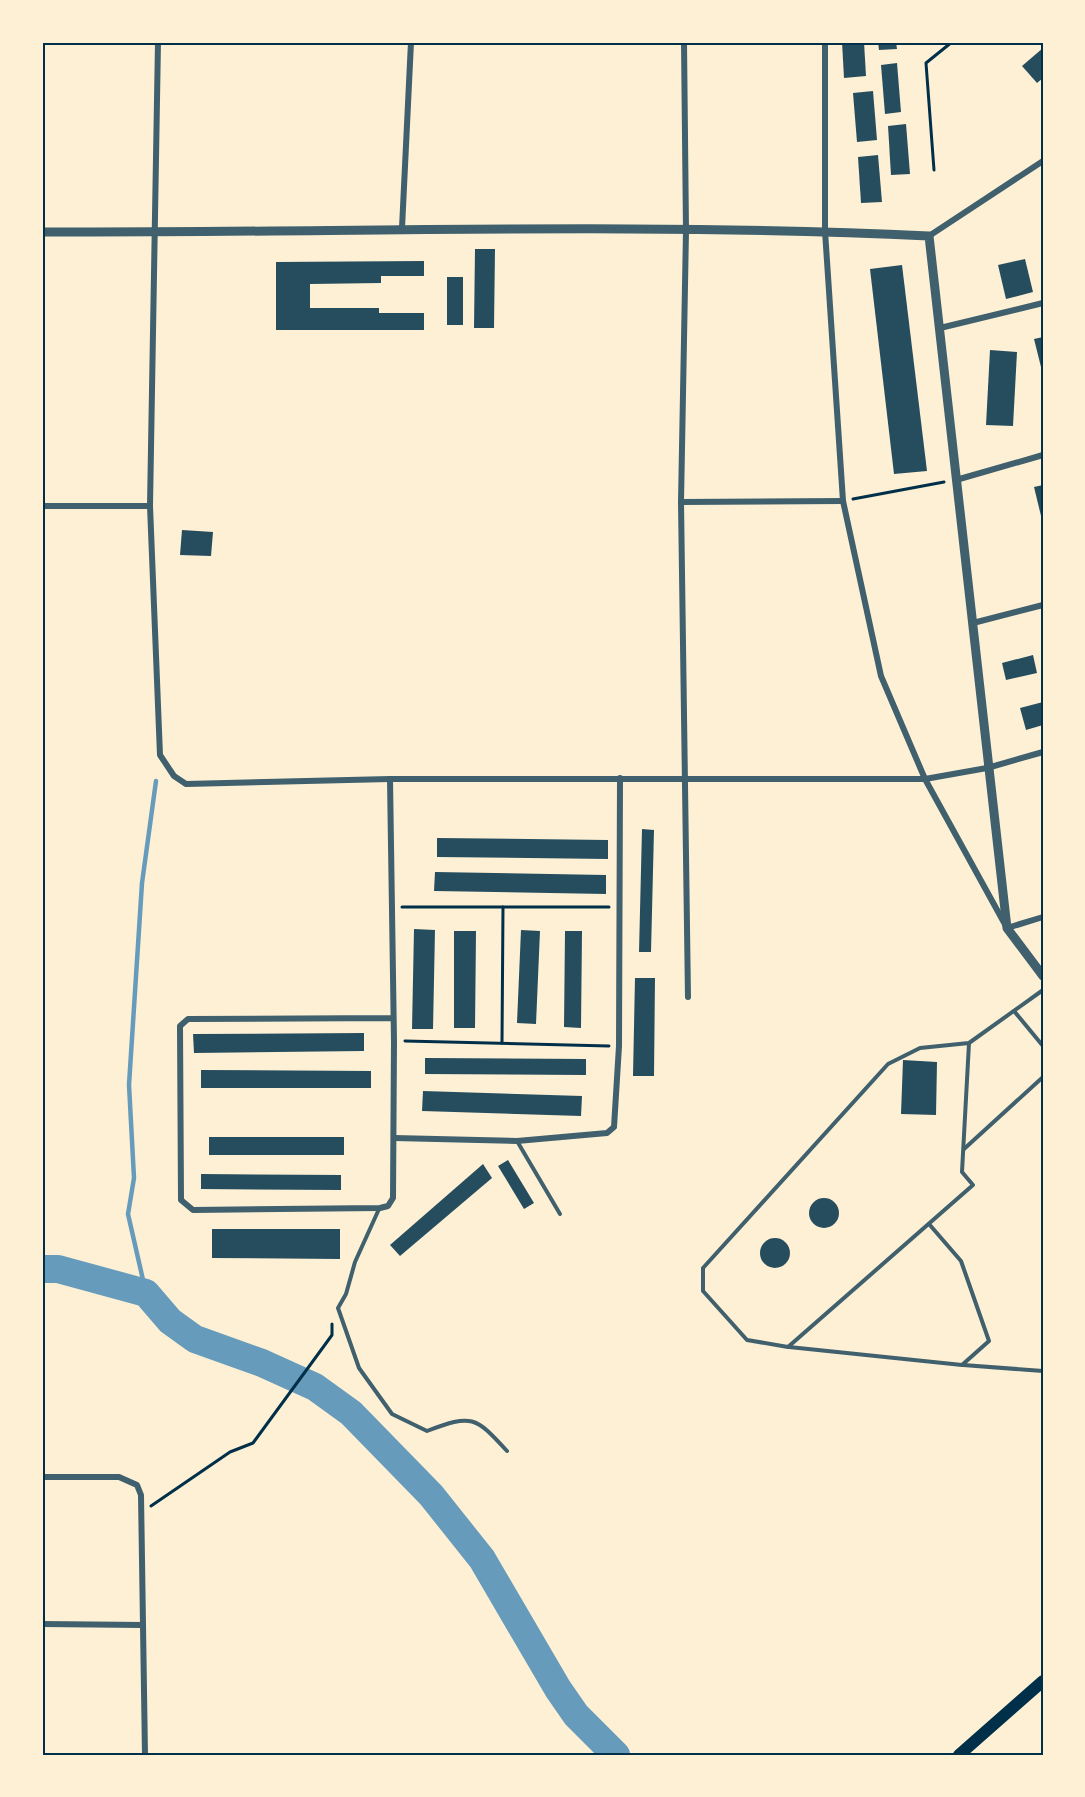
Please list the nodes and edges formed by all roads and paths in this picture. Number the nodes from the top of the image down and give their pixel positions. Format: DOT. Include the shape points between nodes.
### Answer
graph roads {
  1 [pos="158,42"];
  2 [pos="411,42"];
  3 [pos="684,42"];
  4 [pos="825,42"];
  5 [pos="952,42"];
  6 [pos="1043,161"];
  7 [pos="934,170"];
  8 [pos="402,228"];
  9 [pos="686,231"];
  10 [pos="825,231"];
  11 [pos="42,232"];
  12 [pos="156,232"];
  13 [pos="929,236"];
  14 [pos="1043,303"];
  15 [pos="940,328"];
  16 [pos="1043,455"];
  17 [pos="956,480"];
  18 [pos="843,501"];
  19 [pos="681,502"];
  20 [pos="42,506"];
  21 [pos="150,506"];
  22 [pos="1043,605"];
  23 [pos="973,623"];
  24 [pos="1043,752"];
  25 [pos="987,768"];
  26 [pos="620,778"];
  27 [pos="684,778"];
  28 [pos="390,779"];
  29 [pos="925,779"];
  30 [pos="503,907"];
  31 [pos="620,907"];
  32 [pos="391,908"];
  33 [pos="1043,917"];
  34 [pos="1007,928"];
  35 [pos="1043,976"];
  36 [pos="1043,990"];
  37 [pos="688,997"];
  38 [pos="1014,1011"];
  39 [pos="393,1018"];
  40 [pos="394,1041"];
  41 [pos="502,1043"];
  42 [pos="969,1043"];
  43 [pos="619,1046"];
  44 [pos="1043,1046"];
  45 [pos="1043,1077"];
  46 [pos="394,1138"];
  47 [pos="517,1141"];
  48 [pos="963,1150"];
  49 [pos="380,1208"];
  50 [pos="560,1214"];
  51 [pos="929,1224"];
  52 [pos="338,1308"];
  53 [pos="788,1347"];
  54 [pos="962,1365"];
  55 [pos="1043,1371"];
  56 [pos="507,1451"];
  57 [pos="42,1477"];
  58 [pos="143,1509"];
  59 [pos="42,1624"];
  60 [pos="143,1624"];
  61 [pos="1043,1681"];
  62 [pos="145,1755"];
  63 [pos="959,1755"];
  1 -- 12 [label="street"];
  2 -- 8 [label="street"];
  3 -- 9 [label="street"];
  4 -- 10 [label="street"];
  5 -- 7 [label="path" via="926,63"];
  6 -- 13 [label="street"];
  8 -- 9 [label="street"];
  8 -- 12 [label="street"];
  9 -- 10 [label="street"];
  9 -- 19 [label="street"];
  10 -- 13 [label="street"];
  10 -- 18 [label="street"];
  11 -- 12 [label="street"];
  12 -- 21 [label="street"];
  13 -- 15 [label="street"];
  14 -- 15 [label="street"];
  15 -- 17 [label="street"];
  16 -- 17 [label="street"];
  17 -- 18 [label="path"];
  17 -- 23 [label="street"];
  18 -- 19 [label="street"];
  18 -- 29 [label="street" via="881,676"];
  19 -- 27 [label="street"];
  20 -- 21 [label="street"];
  21 -- 28 [label="street" via="160,755 174,776 186,784"];
  22 -- 23 [label="street"];
  23 -- 25 [label="street"];
  24 -- 25 [label="street"];
  25 -- 29 [label="street"];
  25 -- 34 [label="street"];
  26 -- 27 [label="street"];
  26 -- 28 [label="street"];
  26 -- 31 [label="street"];
  27 -- 29 [label="street"];
  27 -- 37 [label="street"];
  28 -- 32 [label="street"];
  29 -- 34 [label="street"];
  30 -- 31 [label="path"];
  30 -- 32 [label="path"];
  30 -- 41 [label="path"];
  31 -- 43 [label="street"];
  32 -- 39 [label="street"];
  33 -- 34 [label="street"];
  34 -- 35 [label="street"];
  36 -- 38 [label="lane"];
  38 -- 42 [label="lane"];
  38 -- 44 [label="lane"];
  39 -- 40 [label="street"];
  39 -- 49 [label="street" via="189,1019 180,1026 181,1200 186,1206 193,1210"];
  40 -- 41 [label="path"];
  40 -- 46 [label="street"];
  41 -- 43 [label="path"];
  42 -- 48 [label="lane"];
  42 -- 53 [label="lane" via="920,1048 888,1064 703,1268 703,1292 747,1340"];
  43 -- 47 [label="street" via="614,1127 607,1132"];
  45 -- 48 [label="lane"];
  46 -- 47 [label="street"];
  46 -- 49 [label="street" via="393,1198 388,1206"];
  47 -- 50 [label="lane"];
  48 -- 51 [label="lane" via="962,1172 974,1185"];
  49 -- 52 [label="lane"];
  51 -- 53 [label="lane"];
  51 -- 54 [label="lane" via="962,1262 989,1341"];
  52 -- 56 [label="lane" via="359,1368 392,1414 427,1431 458,1420 483,1424"];
  52 -- 58 [label="path" via="332,1320 332,1335 253,1443 230,1452"];
  53 -- 54 [label="lane"];
  54 -- 55 [label="lane"];
  57 -- 58 [label="street" via="130,1479 137,1485"];
  58 -- 60 [label="street"];
  59 -- 60 [label="street"];
  60 -- 62 [label="street"];
  61 -- 63 [label="main road"];
}
